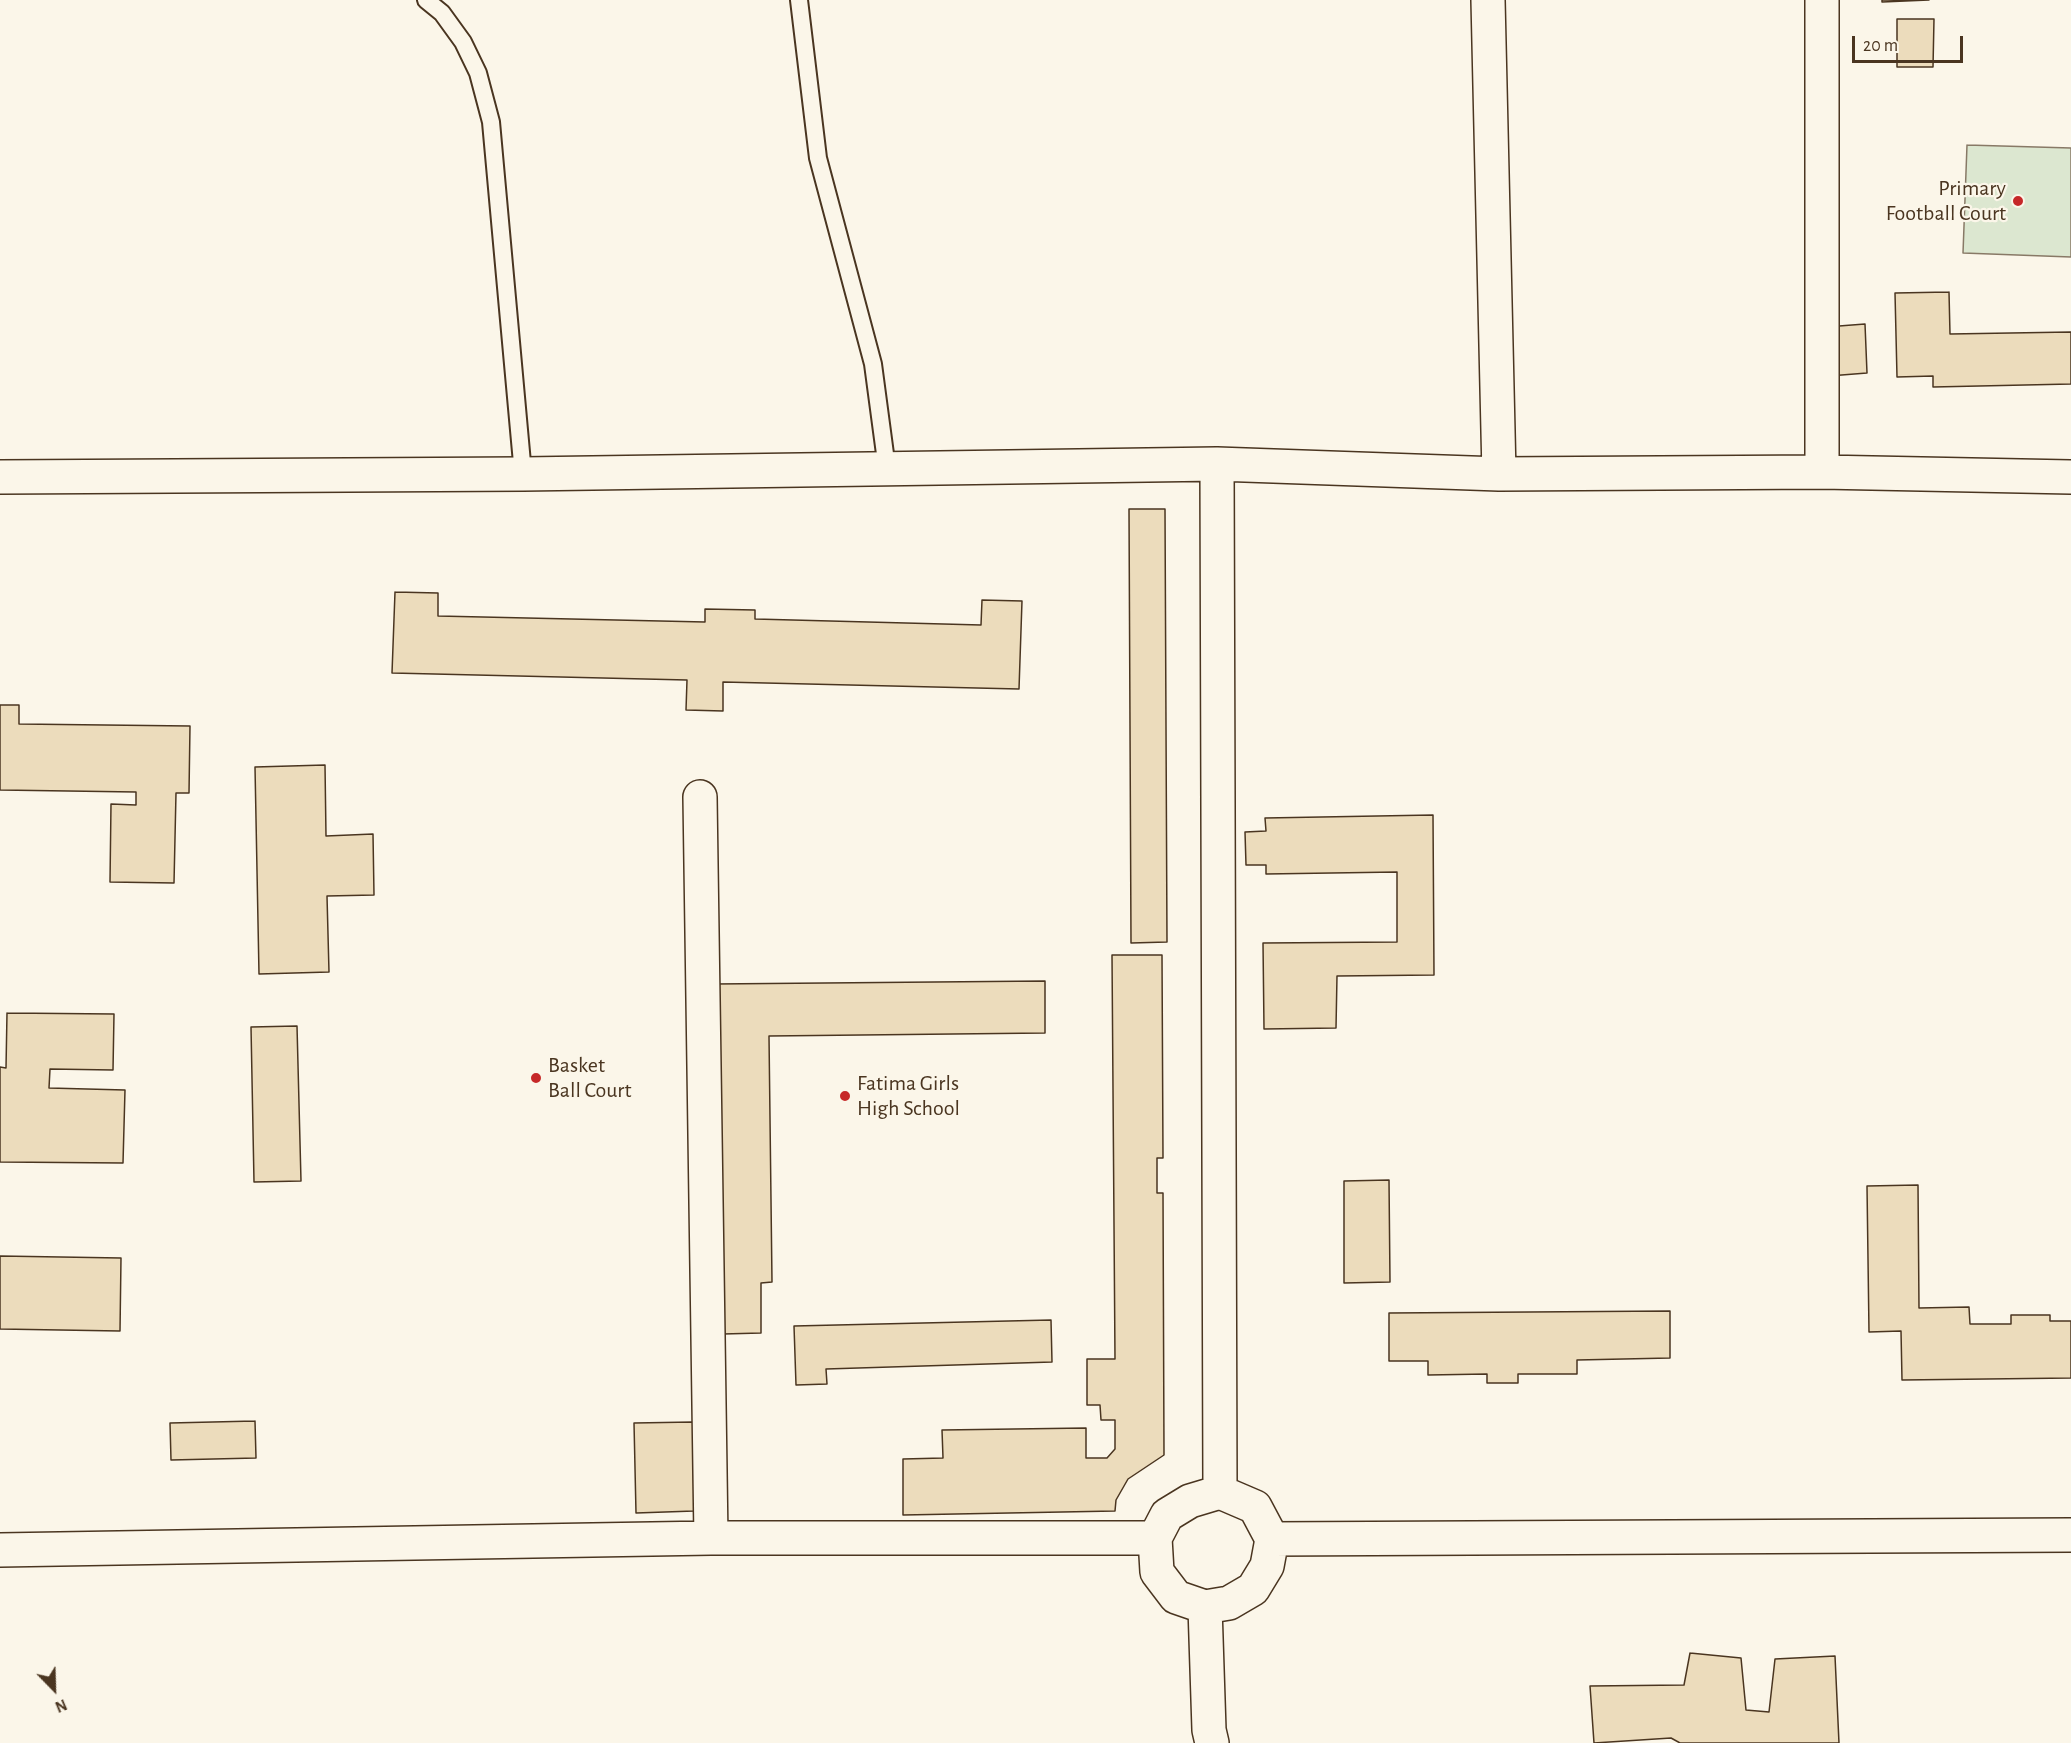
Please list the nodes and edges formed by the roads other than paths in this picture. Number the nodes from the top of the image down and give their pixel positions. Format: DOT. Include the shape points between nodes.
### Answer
graph roads {
  1 [pos="426,0"];
  2 [pos="800,0"];
  3 [pos="1488,0"];
  4 [pos="1822,0"];
  5 [pos="1217,464"];
  6 [pos="887,469"];
  7 [pos="1822,471"];
  8 [pos="523,474"];
  9 [pos="1499,474"];
  10 [pos="0,477"];
  11 [pos="2071,477"];
  12 [pos="700,797"];
  13 [pos="1220,1492"];
  14 [pos="2071,1535"];
  15 [pos="711,1538"];
  16 [pos="1155,1538"];
  17 [pos="1272,1539"];
  18 [pos="0,1550"];
  19 [pos="1205,1607"];
  20 [pos="1212,1743"];
  1 -- 8 [label="lane" via="442,13 463,42 478,73 491,122"];
  2 -- 6 [label="lane" via="818,158 873,364"];
  3 -- 9 [label="street"];
  4 -- 7 [label="street"];
  5 -- 6 [label="street"];
  5 -- 9 [label="street"];
  5 -- 13 [label="street"];
  6 -- 8 [label="street"];
  7 -- 9 [label="street"];
  7 -- 11 [label="street"];
  8 -- 10 [label="street"];
  12 -- 15 [label="street"];
  13 -- 16 [label="street" via="1190,1501 1167,1515"];
  13 -- 17 [label="street" via="1255,1507"];
  14 -- 17 [label="street"];
  15 -- 16 [label="street"];
  15 -- 18 [label="street"];
  16 -- 19 [label="street" via="1157,1572 1176,1597"];
  17 -- 19 [label="street" via="1267,1566 1252,1589 1229,1603"];
  19 -- 20 [label="street"];
}
